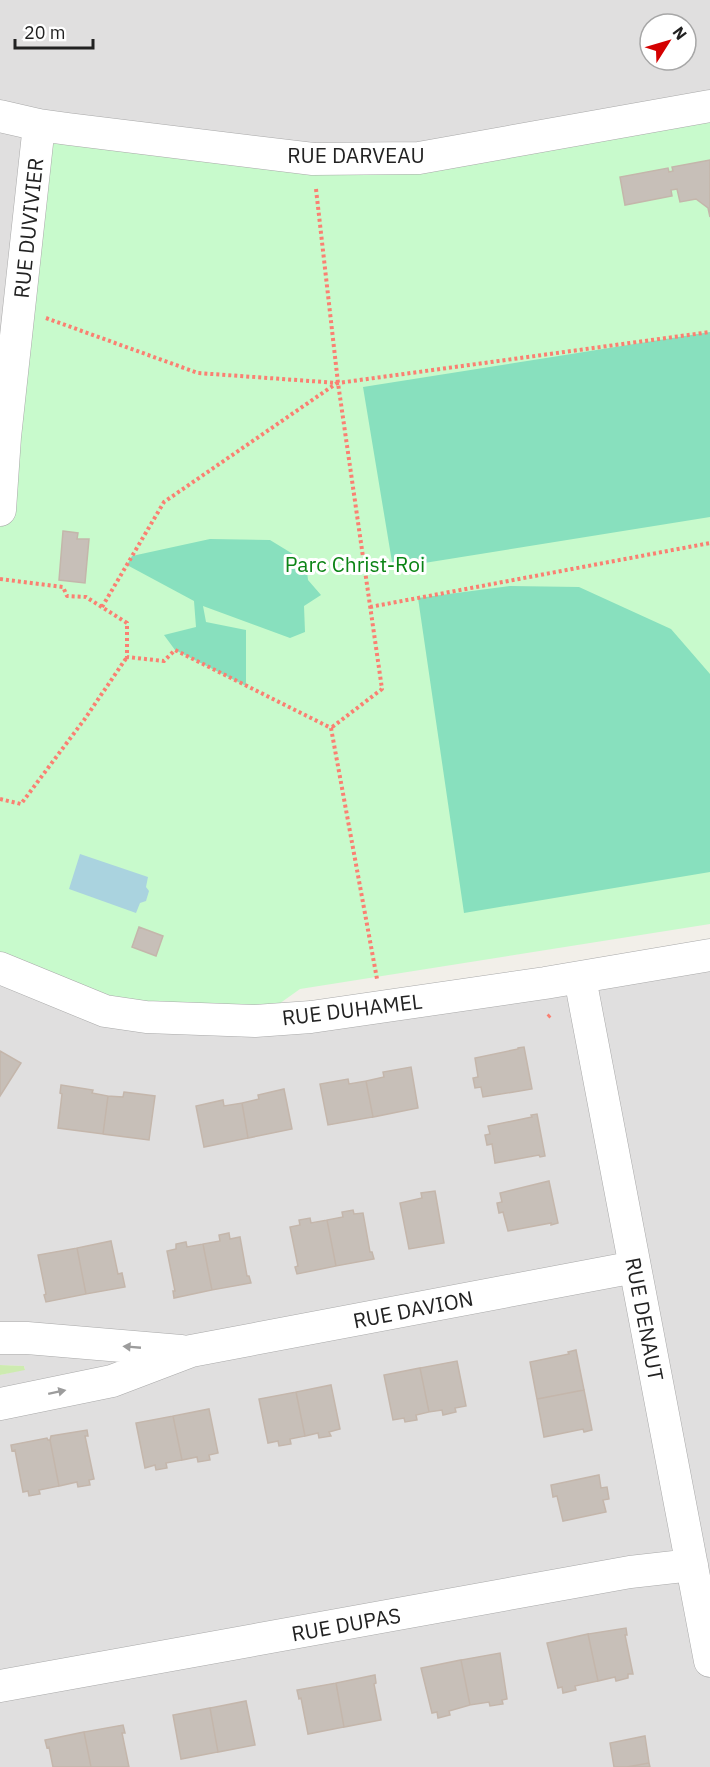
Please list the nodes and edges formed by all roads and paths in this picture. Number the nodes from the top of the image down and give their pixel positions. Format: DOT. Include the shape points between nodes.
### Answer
graph roads {
  1 [pos="710,106"];
  2 [pos="0,116"];
  3 [pos="39,125"];
  4 [pos="316,189"];
  5 [pos="41,316"];
  6 [pos="710,332"];
  7 [pos="338,383"];
  8 [pos="2,436"];
  9 [pos="0,510"];
  10 [pos="710,543"];
  11 [pos="0,579"];
  12 [pos="102,607"];
  13 [pos="370,607"];
  14 [pos="127,657"];
  15 [pos="331,728"];
  16 [pos="0,799"];
  17 [pos="710,955"];
  18 [pos="0,968"];
  19 [pos="580,978"];
  20 [pos="377,982"];
  21 [pos="635,1267"];
  22 [pos="0,1338"];
  23 [pos="190,1351"];
  24 [pos="0,1404"];
  25 [pos="692,1565"];
  26 [pos="710,1661"];
  27 [pos="0,1686"];
  1 -- 3 [label="street, RUE DARVEAU" via="419,158 313,159"];
  2 -- 3 [label="street, RUE DARVEAU"];
  3 -- 8 [label="street, RUE DUVIVIER"];
  4 -- 7 [label="path"];
  5 -- 7 [label="path" via="198,374"];
  6 -- 7 [label="path"];
  7 -- 12 [label="path" via="164,502"];
  7 -- 13 [label="path"];
  8 -- 9 [label="street, RUE DUVIVIER"];
  10 -- 13 [label="path"];
  11 -- 12 [label="path" via="63,587 67,596 86,597"];
  12 -- 14 [label="path" via="127,623"];
  13 -- 15 [label="path" via="382,689"];
  14 -- 15 [label="path" via="164,661 175,650"];
  14 -- 16 [label="path" via="21,804"];
  15 -- 20 [label="path"];
  17 -- 19 [label="street, RUE DUHAMEL"];
  18 -- 19 [label="street, RUE DUHAMEL" via="105,1011 146,1017 255,1021 311,1017"];
  19 -- 21 [label="street, RUE DENAUT"];
  21 -- 23 [label="street, RUE DAVION"];
  21 -- 25 [label="street, RUE DENAUT"];
  23 -- 22 [label="street, RUE DAVION, one-way"];
  24 -- 23 [label="street, RUE DAVION, one-way" via="112,1381"];
  25 -- 26 [label="street, RUE DENAUT"];
  25 -- 27 [label="street, RUE DUPAS" via="630,1572"];
}
